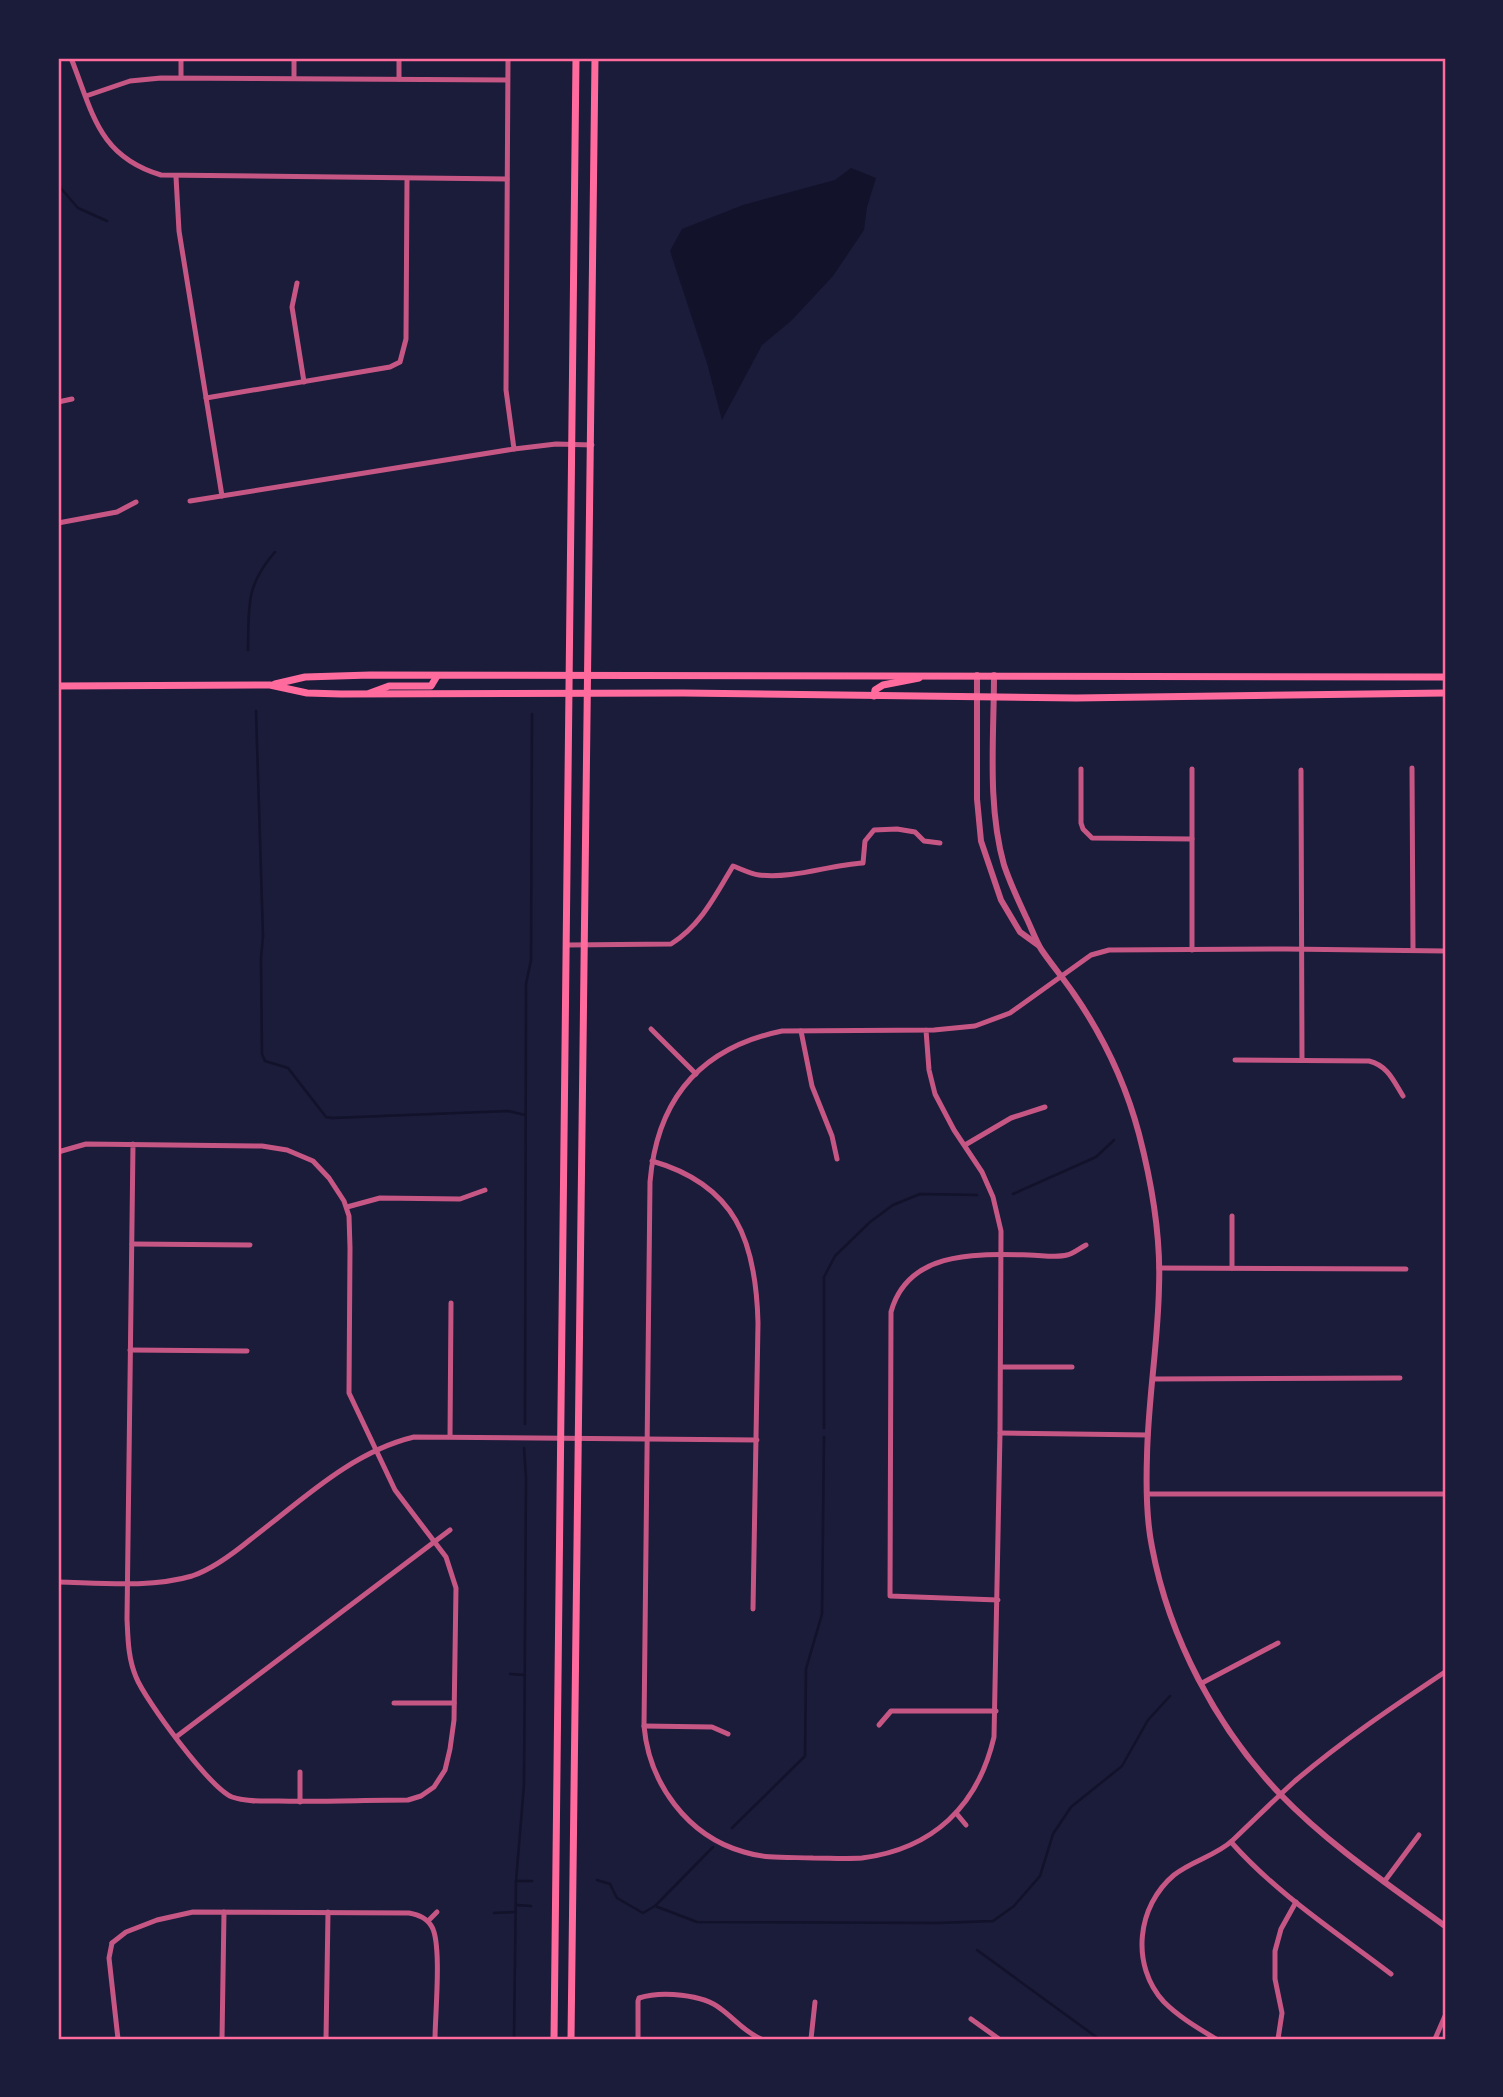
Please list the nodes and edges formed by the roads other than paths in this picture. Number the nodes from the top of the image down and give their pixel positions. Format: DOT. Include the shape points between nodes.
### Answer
graph roads {
  1 [pos="71,58"];
  2 [pos="181,58"];
  3 [pos="294,58"];
  4 [pos="399,58"];
  5 [pos="508,58"];
  6 [pos="576,58"];
  7 [pos="595,58"];
  8 [pos="181,78"];
  9 [pos="294,78"];
  10 [pos="399,79"];
  11 [pos="507,80"];
  12 [pos="86,96"];
  13 [pos="176,177"];
  14 [pos="407,178"];
  15 [pos="507,179"];
  16 [pos="297,283"];
  17 [pos="400,362"];
  18 [pos="407,369"];
  19 [pos="304,382"];
  20 [pos="206,398"];
  21 [pos="72,399"];
  22 [pos="58,402"];
  23 [pos="573,445"];
  24 [pos="592,445"];
  25 [pos="514,449"];
  26 [pos="222,496"];
  27 [pos="190,501"];
  28 [pos="136,502"];
  29 [pos="58,523"];
  30 [pos="937,675"];
  31 [pos="977,675"];
  32 [pos="995,675"];
  33 [pos="437,676"];
  34 [pos="588,676"];
  35 [pos="571,677"];
  36 [pos="1445,677"];
  37 [pos="271,685"];
  38 [pos="58,686"];
  39 [pos="1445,690"];
  40 [pos="366,694"];
  41 [pos="588,694"];
  42 [pos="570,695"];
  43 [pos="874,696"];
  44 [pos="977,696"];
  45 [pos="994,697"];
  46 [pos="1412,768"];
  47 [pos="1080,769"];
  48 [pos="1192,769"];
  49 [pos="1301,770"];
  50 [pos="1192,839"];
  51 [pos="940,843"];
  52 [pos="568,945"];
  53 [pos="585,945"];
  54 [pos="1039,947"];
  55 [pos="1302,949"];
  56 [pos="1192,950"];
  57 [pos="1413,950"];
  58 [pos="1445,951"];
  59 [pos="1062,977"];
  60 [pos="651,1029"];
  61 [pos="926,1030"];
  62 [pos="801,1031"];
  63 [pos="1235,1060"];
  64 [pos="1302,1060"];
  65 [pos="696,1074"];
  66 [pos="1403,1096"];
  67 [pos="1045,1107"];
  68 [pos="133,1144"];
  69 [pos="965,1145"];
  70 [pos="58,1152"];
  71 [pos="837,1159"];
  72 [pos="652,1161"];
  73 [pos="485,1190"];
  74 [pos="347,1207"];
  75 [pos="1232,1216"];
  76 [pos="132,1244"];
  77 [pos="250,1245"];
  78 [pos="1086,1245"];
  79 [pos="1002,1255"];
  80 [pos="1159,1268"];
  81 [pos="1232,1268"];
  82 [pos="1405,1269"];
  83 [pos="451,1303"];
  84 [pos="131,1350"];
  85 [pos="247,1351"];
  86 [pos="1001,1367"];
  87 [pos="1072,1367"];
  88 [pos="1400,1378"];
  89 [pos="1153,1379"];
  90 [pos="1000,1433"];
  91 [pos="1148,1435"];
  92 [pos="450,1436"];
  93 [pos="561,1437"];
  94 [pos="578,1437"];
  95 [pos="646,1438"];
  96 [pos="757,1440"];
  97 [pos="374,1450"];
  98 [pos="1147,1494"];
  99 [pos="1445,1494"];
  100 [pos="450,1530"];
  101 [pos="434,1542"];
  102 [pos="58,1582"];
  103 [pos="128,1583"];
  104 [pos="998,1600"];
  105 [pos="753,1609"];
  106 [pos="1278,1643"];
  107 [pos="1445,1672"];
  108 [pos="1202,1684"];
  109 [pos="394,1703"];
  110 [pos="454,1703"];
  111 [pos="996,1711"];
  112 [pos="879,1725"];
  113 [pos="644,1726"];
  114 [pos="728,1734"];
  115 [pos="176,1737"];
  116 [pos="300,1772"];
  117 [pos="1281,1795"];
  118 [pos="300,1801"];
  119 [pos="956,1813"];
  120 [pos="966,1825"];
  121 [pos="1419,1835"];
  122 [pos="1231,1842"];
  123 [pos="1384,1882"];
  124 [pos="1296,1902"];
  125 [pos="224,1912"];
  126 [pos="328,1912"];
  127 [pos="437,1912"];
  128 [pos="428,1921"];
  129 [pos="1445,1926"];
  130 [pos="105,1937"];
  131 [pos="112,1943"];
  132 [pos="1391,1974"];
  133 [pos="815,2002"];
  134 [pos="1445,2016"];
  135 [pos="971,2019"];
  136 [pos="118,2039"];
  137 [pos="222,2039"];
  138 [pos="327,2039"];
  139 [pos="435,2039"];
  140 [pos="554,2039"];
  141 [pos="571,2039"];
  142 [pos="638,2039"];
  143 [pos="761,2039"];
  144 [pos="811,2039"];
  145 [pos="999,2039"];
  146 [pos="1216,2039"];
  147 [pos="1278,2039"];
  148 [pos="1435,2039"];
  1 -- 12 [label="street"];
  2 -- 8 [label="street"];
  3 -- 9 [label="street"];
  4 -- 10 [label="street"];
  5 -- 11 [label="street"];
  6 -- 23 [label="main road"];
  7 -- 24 [label="main road"];
  8 -- 9 [label="street"];
  8 -- 12 [label="street" via="130,81"];
  9 -- 10 [label="street"];
  10 -- 11 [label="street"];
  11 -- 15 [label="street"];
  12 -- 13 [label="street" via="104,138 119,155 140,169"];
  13 -- 14 [label="street"];
  13 -- 20 [label="street" via="179,231"];
  14 -- 15 [label="street"];
  14 -- 17 [label="street" via="406,339"];
  15 -- 25 [label="street" via="506,390"];
  16 -- 19 [label="street" via="292,307"];
  17 -- 18 [label="street"];
  17 -- 19 [label="street" via="390,368"];
  19 -- 20 [label="street"];
  20 -- 26 [label="street"];
  21 -- 22 [label="street"];
  23 -- 24 [label="street"];
  23 -- 25 [label="street"];
  23 -- 35 [label="main road"];
  24 -- 34 [label="main road"];
  25 -- 26 [label="street"];
  26 -- 27 [label="street"];
  28 -- 29 [label="street" via="117,512"];
  30 -- 31 [label="main road"];
  30 -- 34 [label="main road"];
  30 -- 43 [label="main road" via="883,685"];
  31 -- 32 [label="main road"];
  31 -- 44 [label="street"];
  32 -- 36 [label="main road"];
  32 -- 45 [label="street"];
  33 -- 35 [label="main road"];
  33 -- 37 [label="main road" via="305,677"];
  33 -- 40 [label="main road" via="431,686 389,686"];
  34 -- 35 [label="main road"];
  34 -- 41 [label="main road"];
  35 -- 42 [label="main road"];
  37 -- 38 [label="main road"];
  37 -- 40 [label="main road" via="307,693"];
  39 -- 45 [label="main road"];
  40 -- 42 [label="main road"];
  41 -- 42 [label="main road"];
  41 -- 43 [label="main road"];
  41 -- 53 [label="main road"];
  42 -- 52 [label="main road"];
  43 -- 44 [label="main road"];
  44 -- 45 [label="main road"];
  44 -- 54 [label="street" via="981,841 1006,910 1020,932"];
  45 -- 54 [label="street" via="1000,848"];
  46 -- 57 [label="street"];
  47 -- 50 [label="street" via="1081,823 1092,838"];
  48 -- 50 [label="street"];
  49 -- 55 [label="street"];
  50 -- 56 [label="street"];
  51 -- 53 [label="street" via="924,841 915,832 874,830 865,841 863,863 758,875 733,866 698,922 671,944"];
  52 -- 53 [label="street"];
  52 -- 93 [label="main road"];
  53 -- 94 [label="main road"];
  54 -- 59 [label="street"];
  55 -- 56 [label="street"];
  55 -- 57 [label="street"];
  55 -- 64 [label="street"];
  56 -- 59 [label="street" via="1099,952"];
  57 -- 58 [label="street"];
  59 -- 61 [label="street" via="1003,1017 975,1026"];
  59 -- 80 [label="street" via="1108,1054 1137,1129 1154,1206"];
  60 -- 65 [label="street"];
  61 -- 62 [label="street"];
  61 -- 69 [label="street" via="936,1094"];
  62 -- 65 [label="street" via="747,1040"];
  62 -- 71 [label="street" via="812,1086"];
  63 -- 64 [label="street"];
  64 -- 66 [label="street" via="1369,1060 1388,1071"];
  65 -- 72 [label="street" via="666,1116"];
  67 -- 69 [label="street" via="1011,1118"];
  68 -- 70 [label="street" via="86,1144"];
  68 -- 74 [label="street" via="287,1150 313,1161"];
  68 -- 76 [label="street"];
  69 -- 79 [label="street" via="993,1197"];
  72 -- 95 [label="street"];
  72 -- 96 [label="street" via="692,1175 721,1199 747,1244 757,1293"];
  73 -- 74 [label="street" via="460,1199 380,1198"];
  74 -- 97 [label="street" via="349,1393"];
  75 -- 81 [label="street"];
  76 -- 77 [label="street"];
  76 -- 84 [label="street"];
  78 -- 79 [label="street" via="1068,1255"];
  79 -- 86 [label="street"];
  79 -- 104 [label="street" via="942,1262 904,1284 891,1312 890,1380 890,1597"];
  80 -- 81 [label="street"];
  80 -- 89 [label="street"];
  81 -- 82 [label="street"];
  83 -- 92 [label="street"];
  84 -- 85 [label="street"];
  84 -- 103 [label="street"];
  86 -- 87 [label="street"];
  86 -- 90 [label="street"];
  88 -- 89 [label="street"];
  89 -- 91 [label="street"];
  90 -- 91 [label="street"];
  90 -- 104 [label="street"];
  91 -- 98 [label="street"];
  92 -- 93 [label="street"];
  92 -- 97 [label="street" via="414,1437"];
  93 -- 94 [label="street"];
  93 -- 140 [label="main road"];
  94 -- 95 [label="street"];
  94 -- 141 [label="main road"];
  95 -- 96 [label="street"];
  95 -- 113 [label="street"];
  96 -- 105 [label="street"];
  97 -- 101 [label="street" via="395,1490"];
  97 -- 103 [label="street" via="206,1569 167,1582"];
  98 -- 99 [label="street"];
  98 -- 108 [label="street" via="1158,1576"];
  100 -- 101 [label="street"];
  101 -- 110 [label="street" via="446,1557 456,1588"];
  101 -- 115 [label="street"];
  102 -- 103 [label="street"];
  103 -- 115 [label="street" via="131,1662 139,1685"];
  104 -- 111 [label="street"];
  106 -- 108 [label="street"];
  107 -- 117 [label="street" via="1340,1746"];
  108 -- 117 [label="street" via="1234,1737"];
  109 -- 110 [label="street"];
  110 -- 118 [label="street" via="450,1749 444,1770 429,1791 408,1800"];
  111 -- 112 [label="street" via="891,1711"];
  111 -- 119 [label="street" via="989,1761"];
  113 -- 114 [label="street" via="712,1727"];
  113 -- 119 [label="street" via="655,1772 676,1807 706,1834 744,1852 774,1857 884,1854 920,1841"];
  115 -- 118 [label="street" via="216,1787 230,1796"];
  116 -- 118 [label="street"];
  117 -- 122 [label="street"];
  117 -- 123 [label="street"];
  119 -- 120 [label="street"];
  121 -- 123 [label="street"];
  122 -- 124 [label="street" via="1255,1869"];
  122 -- 146 [label="street" via="1184,1867 1162,1885 1145,1916 1142,1941 1147,1974 1163,2001"];
  123 -- 129 [label="street"];
  124 -- 132 [label="street"];
  124 -- 147 [label="street" via="1275,1951 1282,2013"];
  125 -- 126 [label="street"];
  125 -- 131 [label="street" via="166,1917 126,1932"];
  125 -- 137 [label="street"];
  126 -- 128 [label="street" via="409,1913"];
  126 -- 138 [label="street"];
  127 -- 128 [label="street"];
  128 -- 139 [label="street" via="436,1945"];
  130 -- 131 [label="street"];
  131 -- 136 [label="street" via="109,1958"];
  133 -- 144 [label="street"];
  134 -- 148 [label="street"];
  135 -- 145 [label="street"];
  142 -- 143 [label="street" via="639,1998 684,1996 713,2003"];
}
